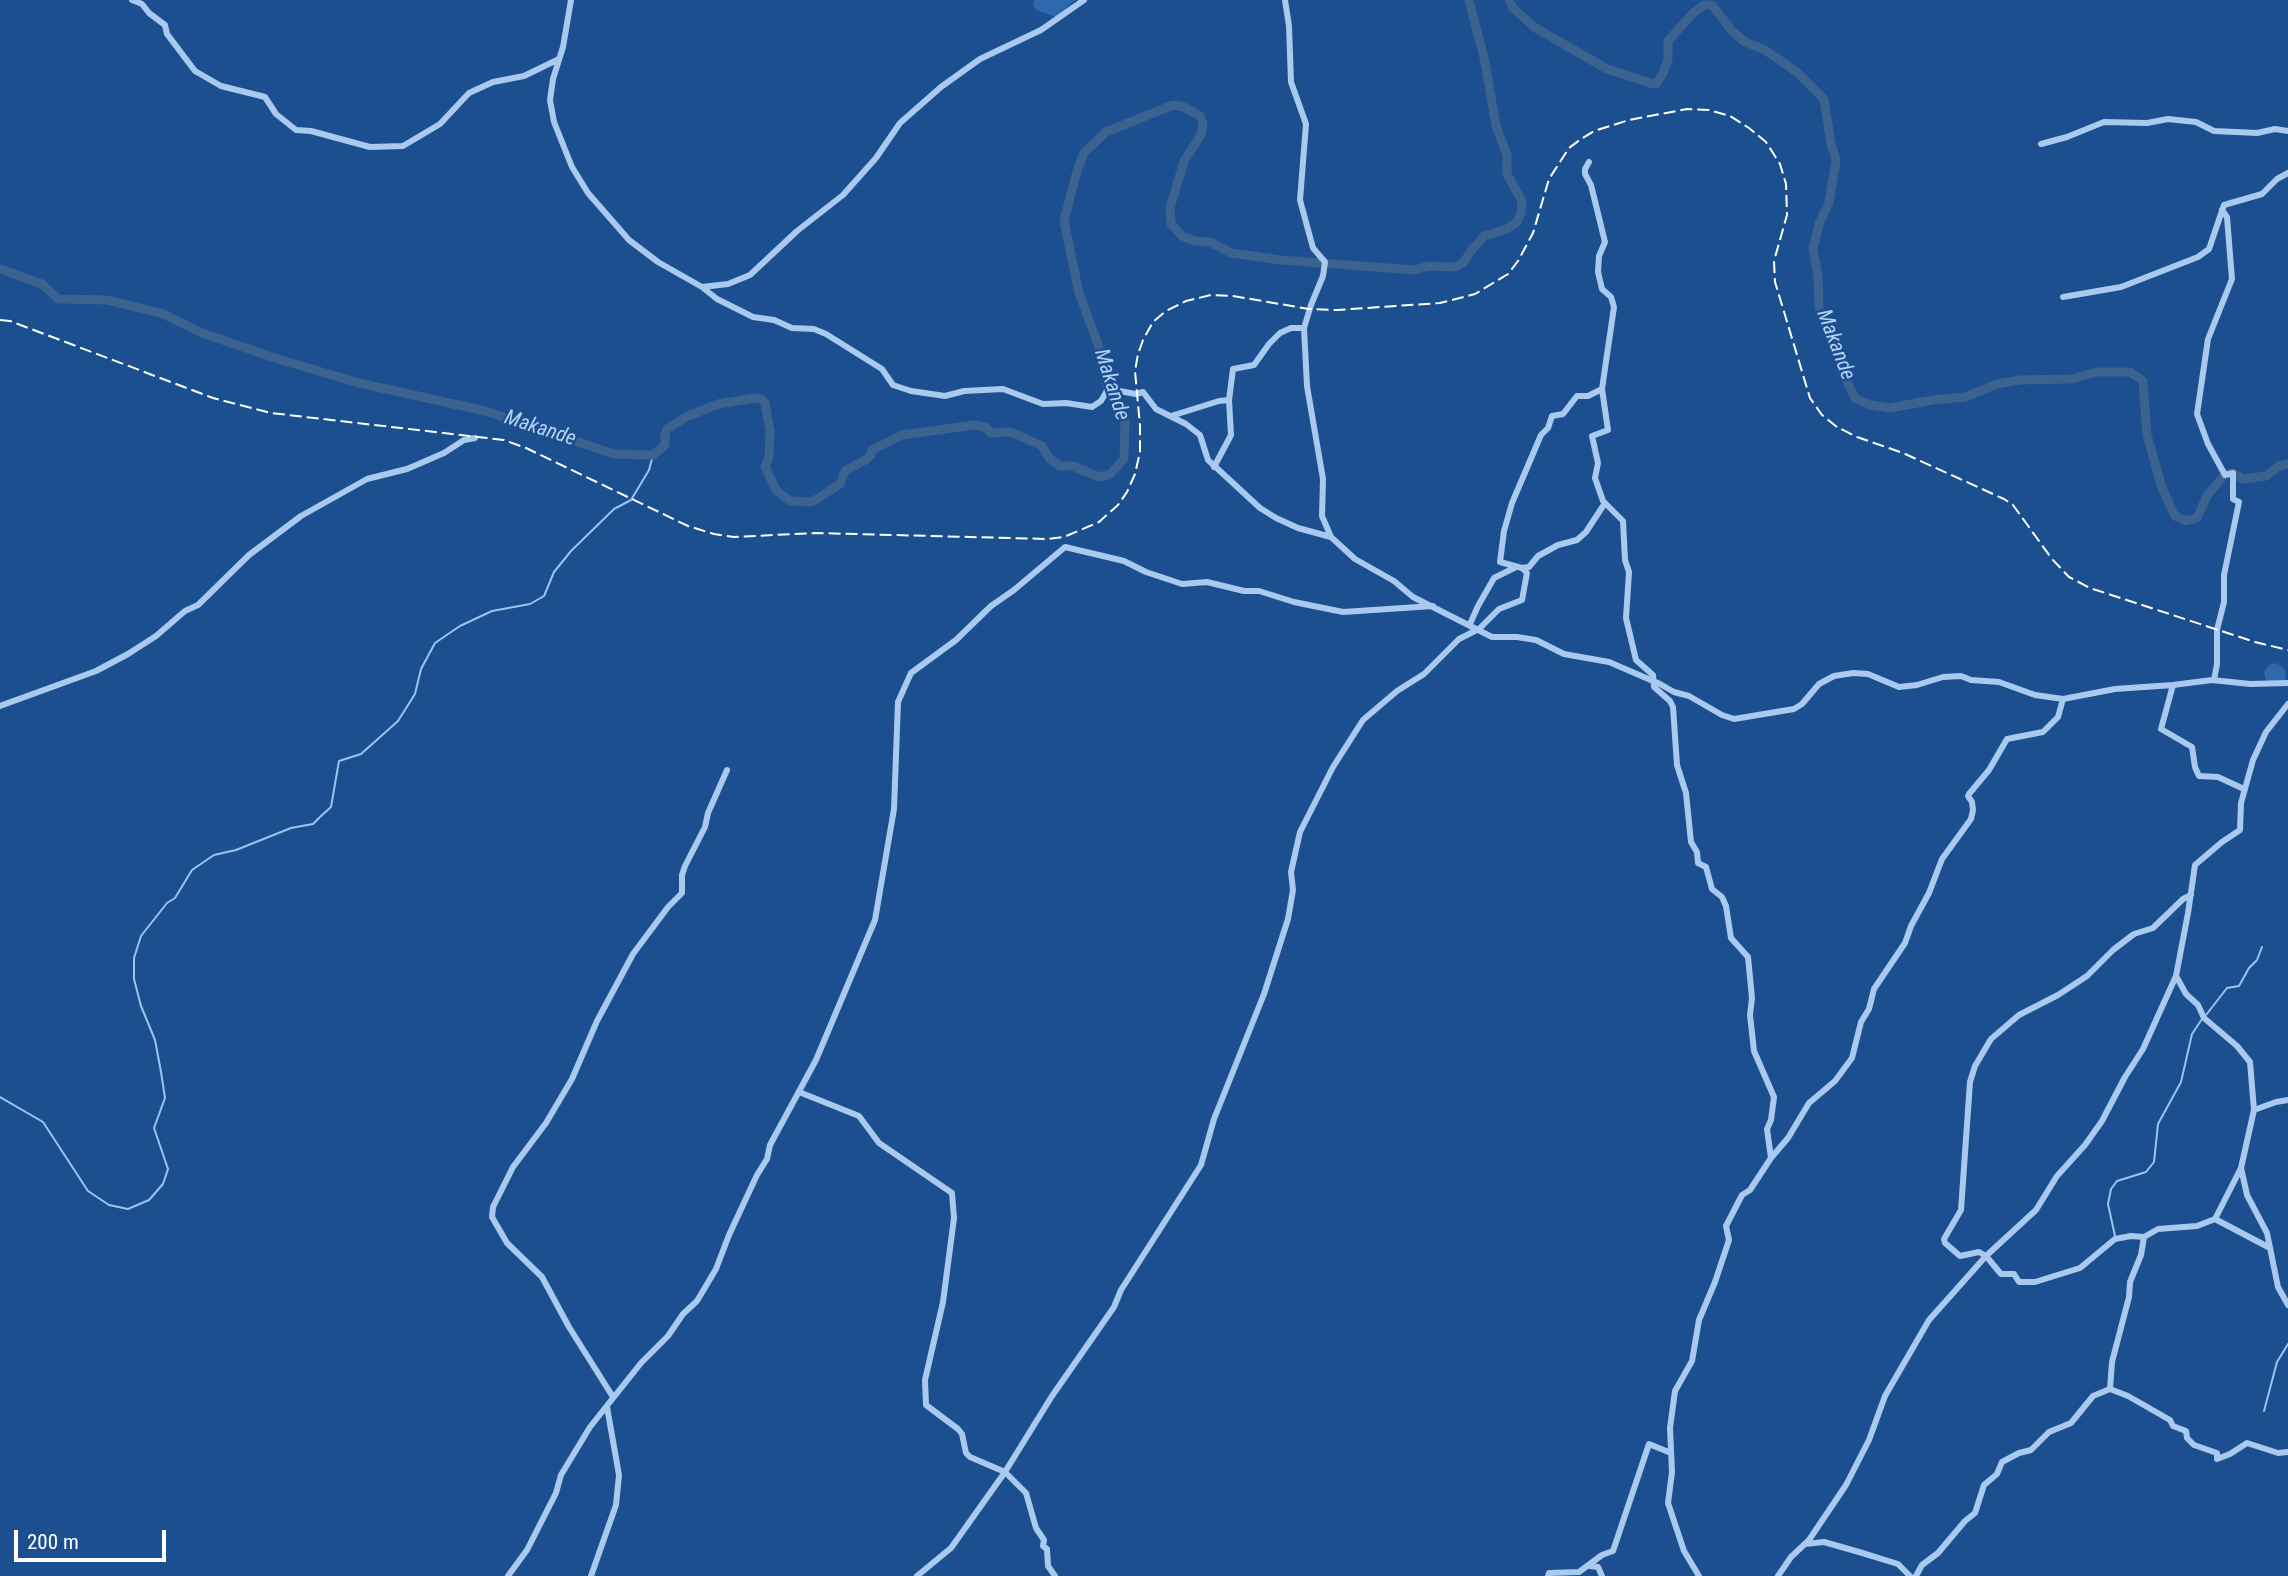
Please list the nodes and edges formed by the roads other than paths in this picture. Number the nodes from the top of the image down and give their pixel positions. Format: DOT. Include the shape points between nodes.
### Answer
graph roads {
  1 [pos="132,0"];
  2 [pos="571,0"];
  3 [pos="1084,0"];
  4 [pos="1285,0"];
  5 [pos="559,59"];
  6 [pos="2288,131"];
  7 [pos="2041,144"];
  8 [pos="1589,162"];
  9 [pos="2288,173"];
  10 [pos="2222,210"];
  11 [pos="702,287"];
  12 [pos="2063,297"];
  13 [pos="1304,328"];
  14 [pos="1602,389"];
  15 [pos="1229,400"];
  16 [pos="1171,415"];
  17 [pos="475,438"];
  18 [pos="1214,467"];
  19 [pos="1605,503"];
  20 [pos="1331,537"];
  21 [pos="1519,568"];
  22 [pos="1433,607"];
  23 [pos="1470,624"];
  24 [pos="1479,629"];
  25 [pos="2214,680"];
  26 [pos="1654,682"];
  27 [pos="2288,683"];
  28 [pos="2173,685"];
  29 [pos="2063,699"];
  30 [pos="2288,704"];
  31 [pos="0,706"];
  32 [pos="727,770"];
  33 [pos="2244,789"];
  34 [pos="2191,895"];
  35 [pos="2176,976"];
  36 [pos="799,1092"];
  37 [pos="2288,1100"];
  38 [pos="2255,1110"];
  39 [pos="1770,1158"];
  40 [pos="2241,1168"];
  41 [pos="2215,1219"];
  42 [pos="2144,1237"];
  43 [pos="2270,1248"];
  44 [pos="1986,1256"];
  45 [pos="2288,1305"];
  46 [pos="2110,1389"];
  47 [pos="613,1397"];
  48 [pos="607,1407"];
  49 [pos="2288,1452"];
  50 [pos="1671,1453"];
  51 [pos="1005,1472"];
  52 [pos="1804,1544"];
  53 [pos="1590,1566"];
  54 [pos="508,1576"];
  55 [pos="591,1576"];
  56 [pos="917,1576"];
  57 [pos="1055,1576"];
  58 [pos="1548,1576"];
  59 [pos="1602,1576"];
  60 [pos="1699,1576"];
  61 [pos="1778,1576"];
  62 [pos="1910,1576"];
  63 [pos="1916,1576"];
  1 -- 5 [label="street" via="164,24 195,71 221,86 265,97 278,117 296,130 370,147 403,146 440,124 470,93"];
  2 -- 5 [label="street"];
  3 -- 11 [label="street" via="1041,30 980,59 942,87 900,123 843,195 750,275"];
  4 -- 13 [label="street" via="1291,82 1306,124 1300,200 1313,248 1325,262"];
  5 -- 11 [label="street" via="550,100 552,116 577,178 635,245"];
  6 -- 7 [label="street" via="2214,131 2196,122 2168,119 2104,122"];
  8 -- 14 [label="street" via="1586,174 1605,240 1599,276 1614,307"];
  9 -- 10 [label="street" via="2262,194 2224,205"];
  10 -- 12 [label="street" via="2209,250 2198,257 2121,287"];
  10 -- 25 [label="street" via="2227,216 2232,279 2208,340 2197,414 2225,475 2233,472 2233,499 2239,502 2224,575"];
  11 -- 16 [label="street" via="753,317 827,334 904,389 945,396 1003,389 1043,404 1092,407 1108,388 1141,391 1156,409"];
  13 -- 15 [label="street" via="1280,333 1254,365 1234,368"];
  13 -- 20 [label="street" via="1307,386 1323,479 1322,516"];
  14 -- 19 [label="street" via="1608,430 1592,437 1598,463 1595,478"];
  14 -- 21 [label="street" via="1577,396 1563,414 1552,416 1541,435 1504,531 1500,562"];
  15 -- 16 [label="street"];
  15 -- 18 [label="street" via="1231,435"];
  16 -- 18 [label="street" via="1200,435"];
  17 -- 31 [label="street" via="415,467 367,480 301,516 249,555 198,605 128,654 96,671"];
  18 -- 20 [label="street" via="1276,518"];
  19 -- 21 [label="street" via="1577,540 1558,545 1529,567"];
  19 -- 26 [label="street" via="1623,521 1629,572 1626,618 1637,662 1652,674"];
  20 -- 22 [label="street" via="1355,559"];
  21 -- 23 [label="street" via="1494,578"];
  21 -- 24 [label="street" via="1528,575 1522,600 1499,609"];
  22 -- 23 [label="street"];
  22 -- 36 [label="street" via="1343,612 1259,591 1207,582 1182,584 1124,561 1070,546 1061,549 907,678 896,716 894,809 875,920"];
  23 -- 24 [label="street"];
  24 -- 26 [label="street" via="1492,637 1522,637 1564,654 1609,662"];
  24 -- 51 [label="street" via="1459,639 1424,674 1363,720 1333,767 1300,832 1291,872 1289,919 1201,1165"];
  25 -- 27 [label="street"];
  25 -- 28 [label="street"];
  26 -- 29 [label="street" via="1738,719 1794,709 1819,684 1847,673 1868,674 1899,687 1961,676"];
  26 -- 39 [label="street" via="1673,708 1677,765 1697,862 1706,867 1709,884 1722,897 1731,938 1748,957 1754,1051 1773,1097 1767,1129"];
  28 -- 29 [label="street" via="2129,687"];
  28 -- 33 [label="street" via="2161,729 2192,747 2199,776 2218,777"];
  29 -- 39 [label="street" via="2058,717 2043,732 2007,739 1969,793 1971,819 1945,854 1905,943 1874,989 1852,1058 1835,1082 1811,1100"];
  30 -- 33 [label="street" via="2266,732"];
  32 -- 47 [label="street" via="685,866 682,893 633,954 572,1079 513,1167 493,1207 492,1217 507,1243 542,1277"];
  33 -- 34 [label="street" via="2240,830 2197,862"];
  34 -- 35 [label="street"];
  34 -- 44 [label="street" via="2153,928 2134,934 2113,950 2087,976 2003,1027 1975,1066 1969,1088 1961,1210 1944,1240 1960,1256 1976,1252"];
  35 -- 38 [label="street" via="2203,1017 2250,1062"];
  35 -- 44 [label="street" via="2143,1049 2091,1138 2057,1176 2036,1210"];
  36 -- 47 [label="street" via="698,1301"];
  36 -- 51 [label="street" via="859,1116 879,1143 952,1193 954,1218 943,1302 925,1380 926,1405 958,1429 970,1457"];
  37 -- 38 [label="street"];
  38 -- 40 [label="street"];
  39 -- 50 [label="street" via="1750,1190 1741,1196 1726,1226 1729,1240 1699,1320 1692,1361 1675,1391"];
  40 -- 41 [label="street"];
  40 -- 43 [label="street" via="2247,1195"];
  41 -- 42 [label="street" via="2197,1226 2158,1229"];
  41 -- 43 [label="street"];
  42 -- 44 [label="street" via="2115,1239 2080,1268 2035,1282 2019,1282 2014,1274 2001,1274"];
  42 -- 46 [label="street" via="2112,1362"];
  43 -- 45 [label="street" via="2278,1287"];
  44 -- 52 [label="street" via="1925,1326 1885,1396 1850,1479"];
  46 -- 49 [label="street" via="2186,1431 2193,1445 2217,1453 2217,1459 2247,1443"];
  46 -- 63 [label="street" via="2093,1396 2071,1423 2049,1433 2031,1450 2002,1462 1984,1485 1975,1513"];
  47 -- 48 [label="street"];
  48 -- 54 [label="street" via="569,1459 549,1508"];
  48 -- 55 [label="street" via="619,1475 611,1522"];
  50 -- 53 [label="street" via="1649,1444 1613,1551"];
  50 -- 60 [label="street" via="1668,1503 1684,1551"];
  51 -- 56 [label="street" via="951,1548"];
  51 -- 57 [label="street" via="1027,1496"];
  52 -- 61 [label="street"];
  52 -- 62 [label="street" via="1825,1542 1859,1552 1898,1564"];
  53 -- 58 [label="street"];
  53 -- 59 [label="street" via="1598,1567"];
}
